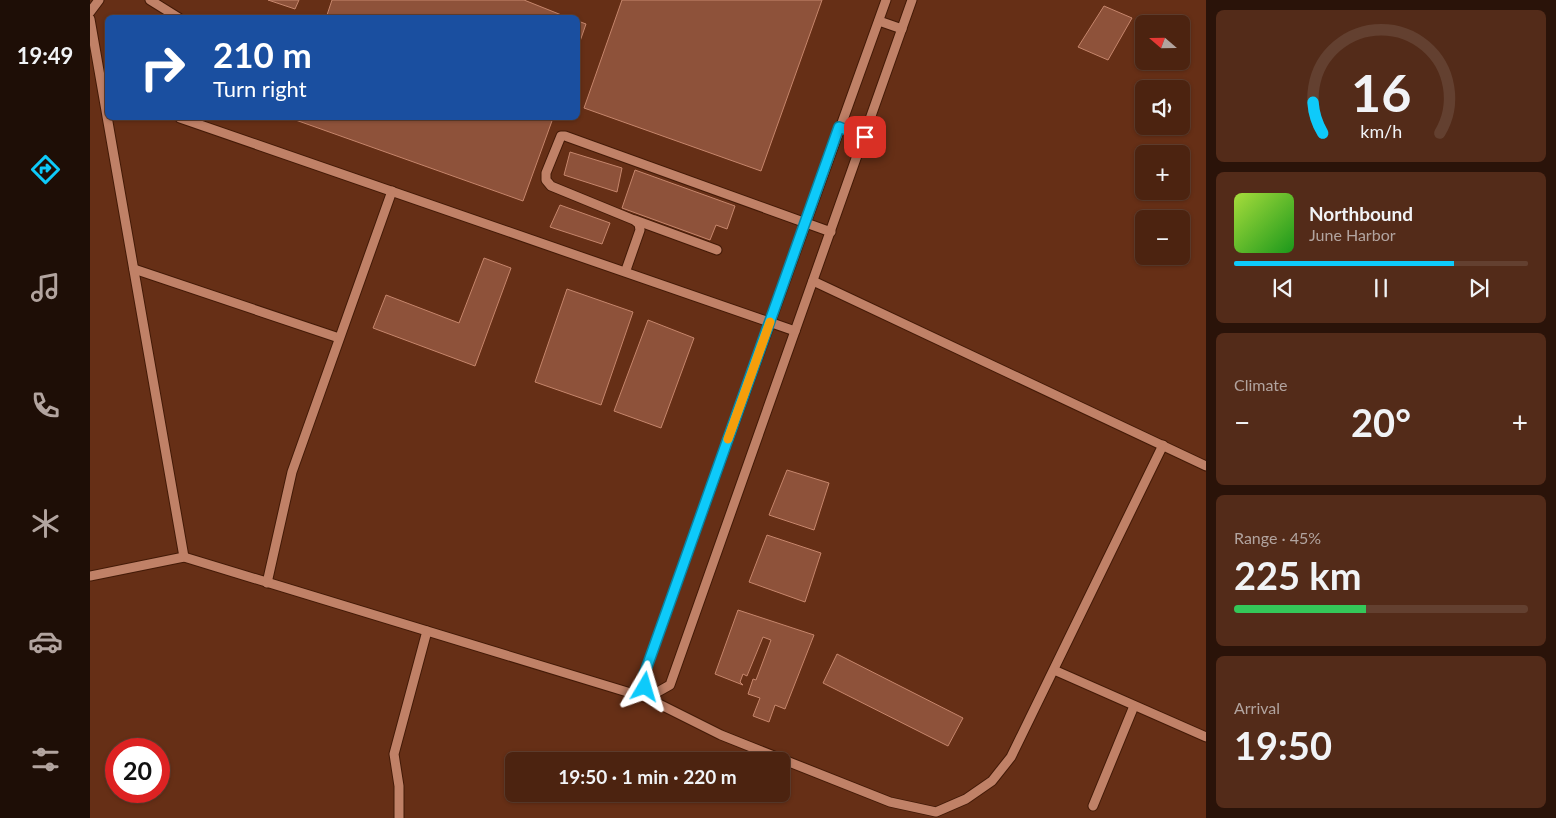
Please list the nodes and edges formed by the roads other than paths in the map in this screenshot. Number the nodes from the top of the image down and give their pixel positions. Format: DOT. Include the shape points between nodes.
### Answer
graph roads {
  1 [pos="99,0"];
  2 [pos="150,0"];
  3 [pos="886,0"];
  4 [pos="912,0"];
  5 [pos="90,12"];
  6 [pos="174,15"];
  7 [pos="90,19"];
  8 [pos="879,21"];
  9 [pos="902,29"];
  10 [pos="105,103"];
  11 [pos="108,120"];
  12 [pos="200,121"];
  13 [pos="839,127"];
  14 [pos="865,137"];
  15 [pos="392,191"];
  16 [pos="634,220"];
  17 [pos="805,222"];
  18 [pos="831,232"];
  19 [pos="717,250"];
  20 [pos="134,269"];
  21 [pos="626,270"];
  22 [pos="813,281"];
  23 [pos="770,322"];
  24 [pos="795,331"];
  25 [pos="339,338"];
  26 [pos="1163,445"];
  27 [pos="1206,466"];
  28 [pos="184,557"];
  29 [pos="90,576"];
  30 [pos="267,583"];
  31 [pos="427,631"];
  32 [pos="1054,670"];
  33 [pos="647,698"];
  34 [pos="1134,706"];
  35 [pos="1206,737"];
  36 [pos="1093,806"];
  37 [pos="399,818"];
  1 -- 5 [label="lane"];
  2 -- 6 [label="lane"];
  3 -- 8 [label="lane"];
  4 -- 9 [label="lane"];
  7 -- 10 [label="lane"];
  8 -- 9 [label="lane"];
  8 -- 13 [label="lane"];
  9 -- 14 [label="lane"];
  11 -- 20 [label="lane"];
  12 -- 15 [label="lane"];
  13 -- 14 [label="lane"];
  13 -- 17 [label="lane"];
  14 -- 18 [label="lane"];
  15 -- 21 [label="lane"];
  15 -- 25 [label="lane"];
  16 -- 17 [label="lane" via="549,184 546,173 559,138 565,136"];
  16 -- 19 [label="lane"];
  16 -- 21 [label="lane" via="640,230"];
  17 -- 18 [label="lane"];
  17 -- 23 [label="lane"];
  18 -- 22 [label="lane"];
  20 -- 25 [label="lane"];
  20 -- 28 [label="lane"];
  21 -- 23 [label="lane"];
  22 -- 24 [label="lane"];
  22 -- 26 [label="lane"];
  23 -- 24 [label="lane"];
  23 -- 33 [label="lane" via="644,675"];
  24 -- 33 [label="lane" via="670,685"];
  25 -- 30 [label="lane" via="292,472"];
  26 -- 27 [label="lane"];
  26 -- 32 [label="lane"];
  28 -- 29 [label="lane"];
  28 -- 30 [label="lane"];
  30 -- 31 [label="lane"];
  31 -- 33 [label="lane"];
  31 -- 37 [label="lane" via="394,754"];
  32 -- 33 [label="lane" via="1012,757 992,781 966,799 936,812 890,802 721,735"];
  32 -- 34 [label="lane"];
  34 -- 35 [label="lane"];
  34 -- 36 [label="lane"];
}
